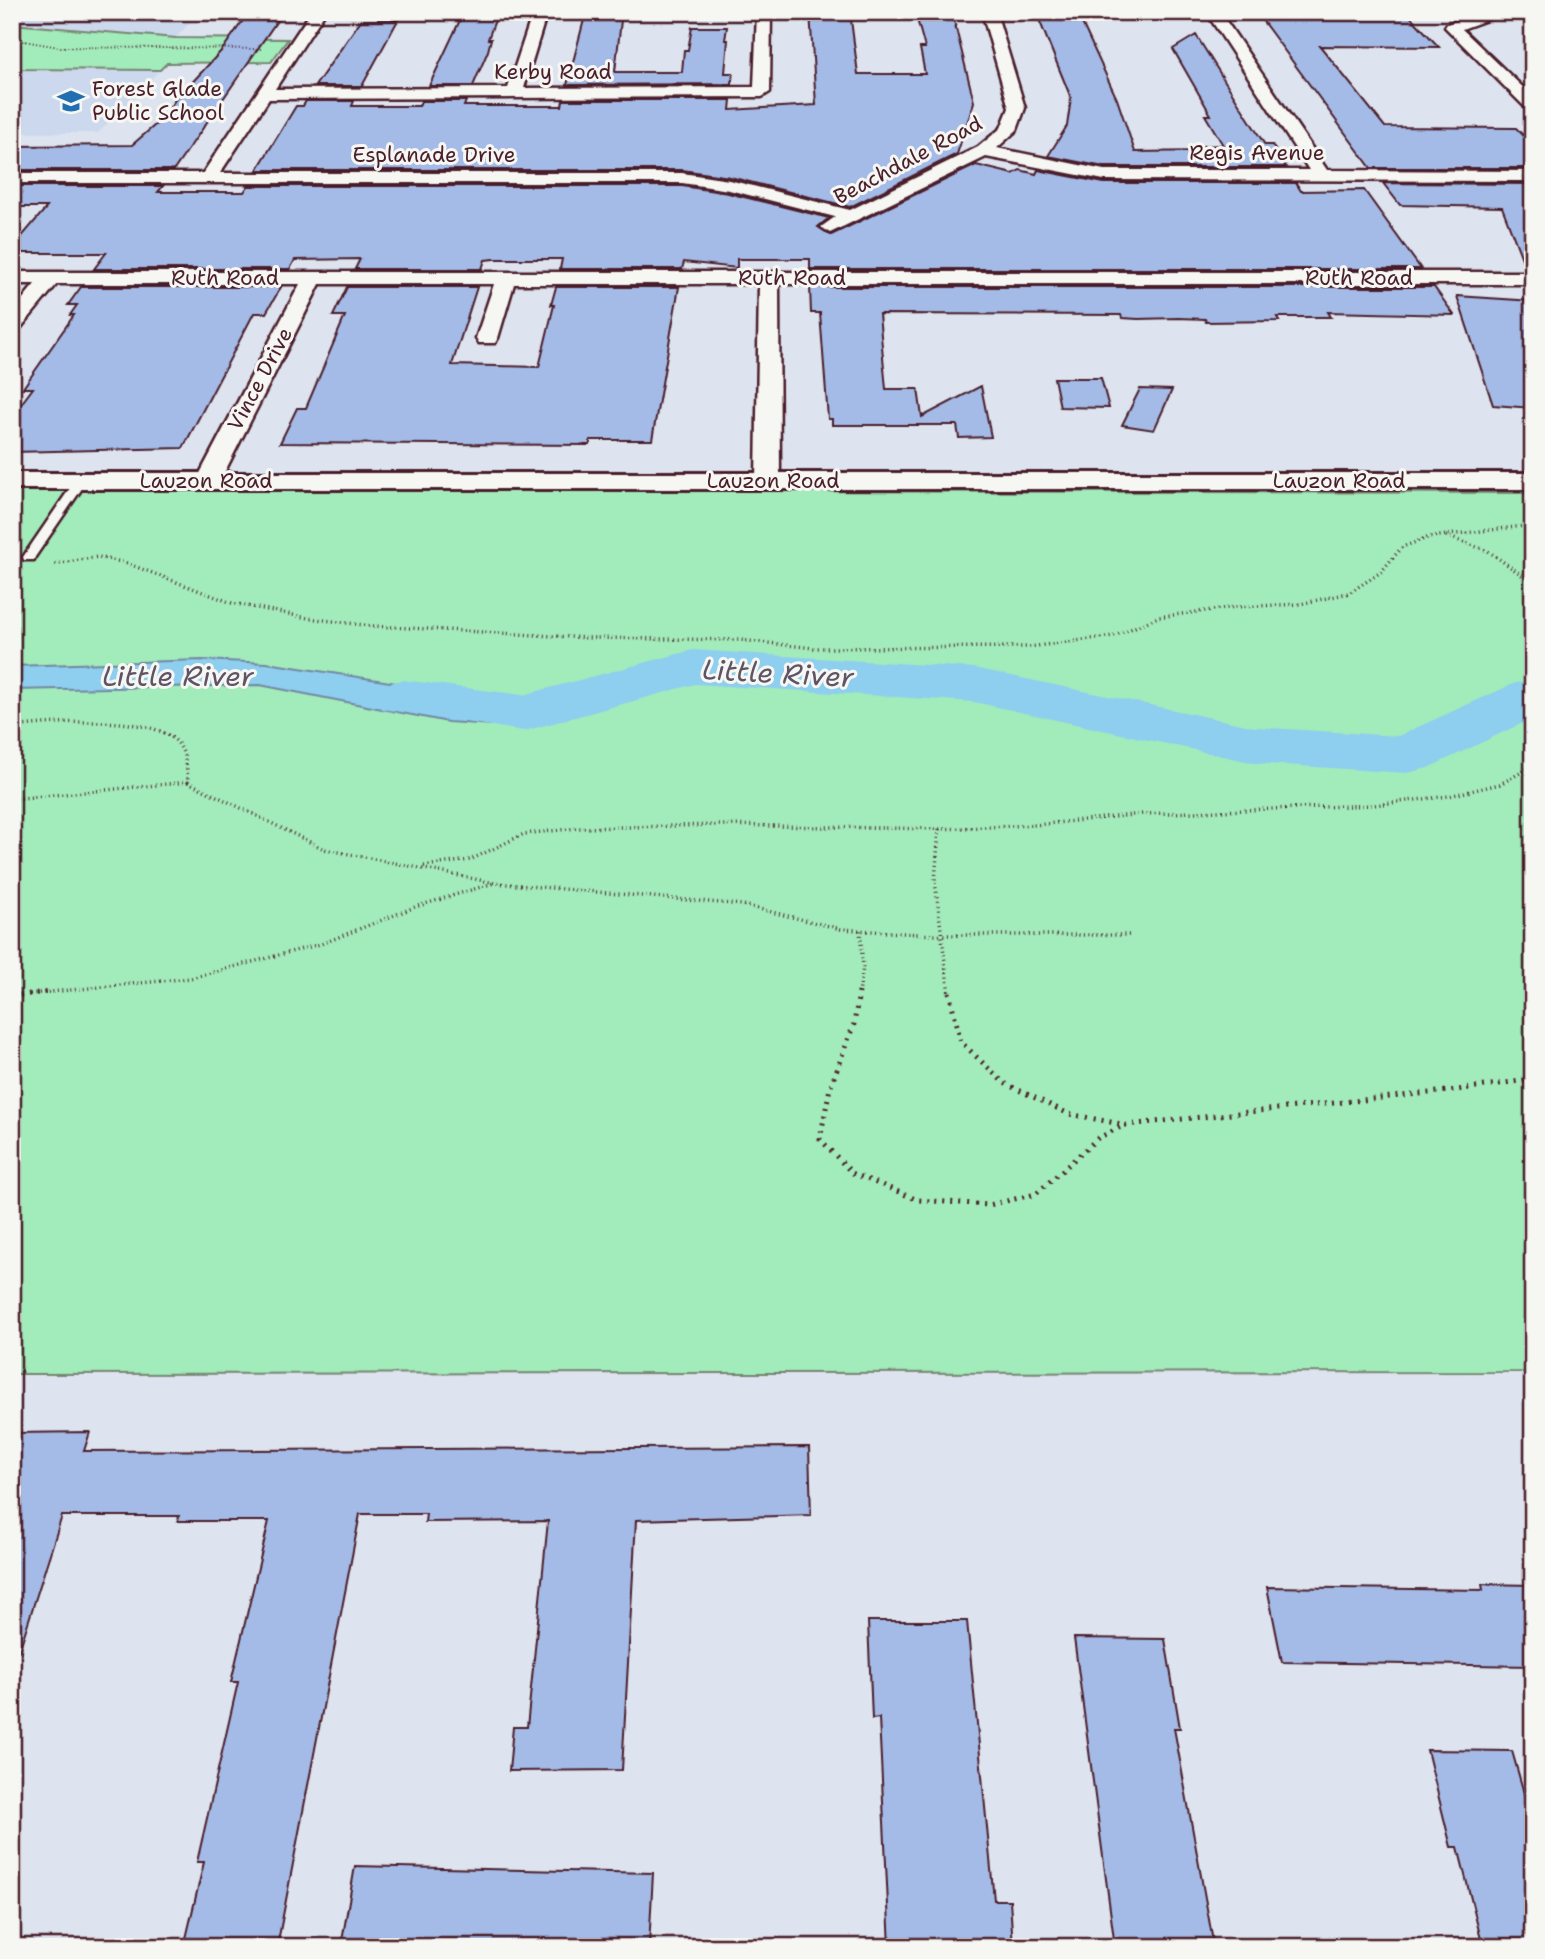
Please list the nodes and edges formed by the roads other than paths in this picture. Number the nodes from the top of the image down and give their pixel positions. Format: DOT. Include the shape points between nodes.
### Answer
graph roads {
  1 [pos="317,12"];
  2 [pos="540,12"];
  3 [pos="764,12"];
  4 [pos="989,12"];
  5 [pos="1213,12"];
  6 [pos="1502,12"];
  7 [pos="514,93"];
  8 [pos="264,94"];
  9 [pos="1533,106"];
  10 [pos="984,151"];
  11 [pos="1322,176"];
  12 [pos="1533,176"];
  13 [pos="12,178"];
  14 [pos="208,178"];
  15 [pos="852,216"];
  16 [pos="830,227"];
  17 [pos="12,278"];
  18 [pos="51,278"];
  19 [pos="313,278"];
  20 [pos="506,278"];
  21 [pos="769,278"];
  22 [pos="1533,278"];
  23 [pos="12,326"];
  24 [pos="487,338"];
  25 [pos="12,481"];
  26 [pos="81,481"];
  27 [pos="208,481"];
  28 [pos="768,481"];
  29 [pos="1533,481"];
  30 [pos="29,557"];
  1 -- 8 [label="street"];
  2 -- 7 [label="street"];
  3 -- 7 [label="street, Kerby Road" via="762,92"];
  4 -- 10 [label="street, Beachdale Road" via="1017,108 1009,130"];
  5 -- 11 [label="street"];
  6 -- 9 [label="street" via="1452,27"];
  7 -- 8 [label="street, Kerby Road"];
  8 -- 14 [label="street"];
  10 -- 11 [label="street, Regis Avenue" via="1104,176"];
  10 -- 15 [label="street, Beachdale Road"];
  11 -- 12 [label="street, Regis Avenue"];
  13 -- 14 [label="street, Esplanade Drive"];
  14 -- 15 [label="street, Esplanade Drive" via="682,178"];
  15 -- 16 [label="street, Beachdale Road"];
  17 -- 18 [label="street, Ruth Road"];
  18 -- 19 [label="street, Ruth Road"];
  18 -- 23 [label="street"];
  19 -- 20 [label="street, Ruth Road"];
  19 -- 27 [label="street, Vince Drive"];
  20 -- 21 [label="street, Ruth Road"];
  20 -- 24 [label="street"];
  21 -- 22 [label="street, Ruth Road"];
  21 -- 28 [label="street"];
  25 -- 26 [label="street, Lauzon Road"];
  26 -- 27 [label="street, Lauzon Road"];
  26 -- 30 [label="lane"];
  27 -- 28 [label="street, Lauzon Road"];
  28 -- 29 [label="street, Lauzon Road"];
}
